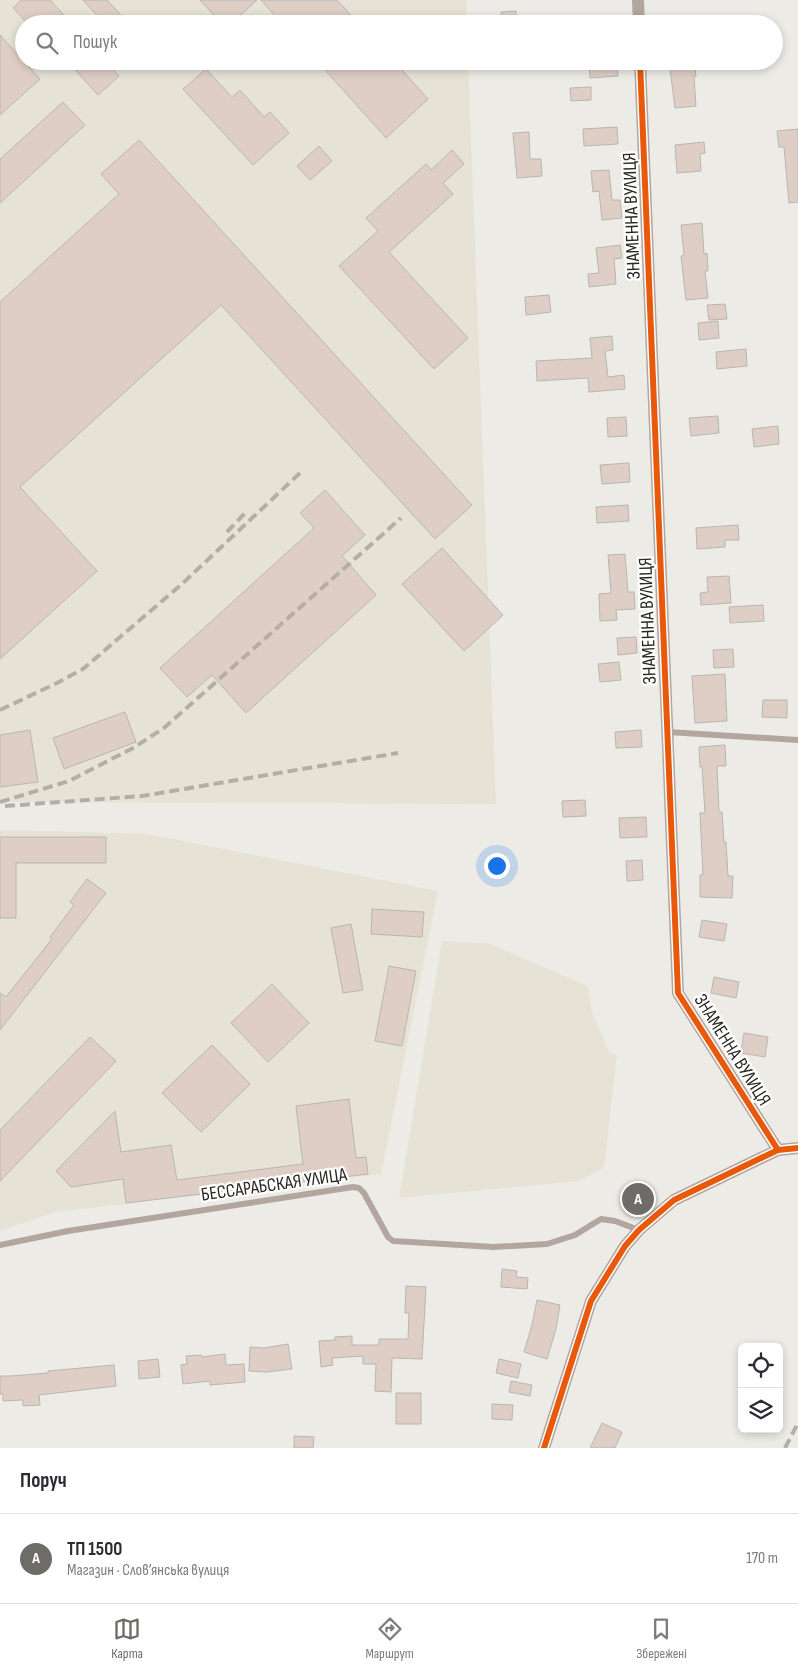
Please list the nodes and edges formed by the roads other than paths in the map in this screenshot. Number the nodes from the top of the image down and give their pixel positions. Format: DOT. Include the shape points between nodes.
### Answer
graph roads {
  1 [pos="638,0"];
  2 [pos="639,15"];
  3 [pos="640,70"];
  4 [pos="668,732"];
  5 [pos="798,740"];
  6 [pos="798,1148"];
  7 [pos="778,1150"];
  8 [pos="639,1230"];
  9 [pos="0,1245"];
  10 [pos="544,1448"];
  1 -- 2 [label="street"];
  3 -- 4 [label="street, ЗНАМЕННА ВУЛИЦЯ"];
  4 -- 5 [label="lane"];
  4 -- 7 [label="street, ЗНАМЕННА ВУЛИЦЯ" via="678,993"];
  6 -- 7 [label="street"];
  7 -- 8 [label="street" via="674,1200"];
  8 -- 9 [label="lane, БЕССАРАБСКАЯ УЛИЦА" via="601,1219 575,1235 547,1244 494,1247 393,1241 364,1193 353,1187 68,1231"];
  8 -- 10 [label="street" via="590,1301"];
}
